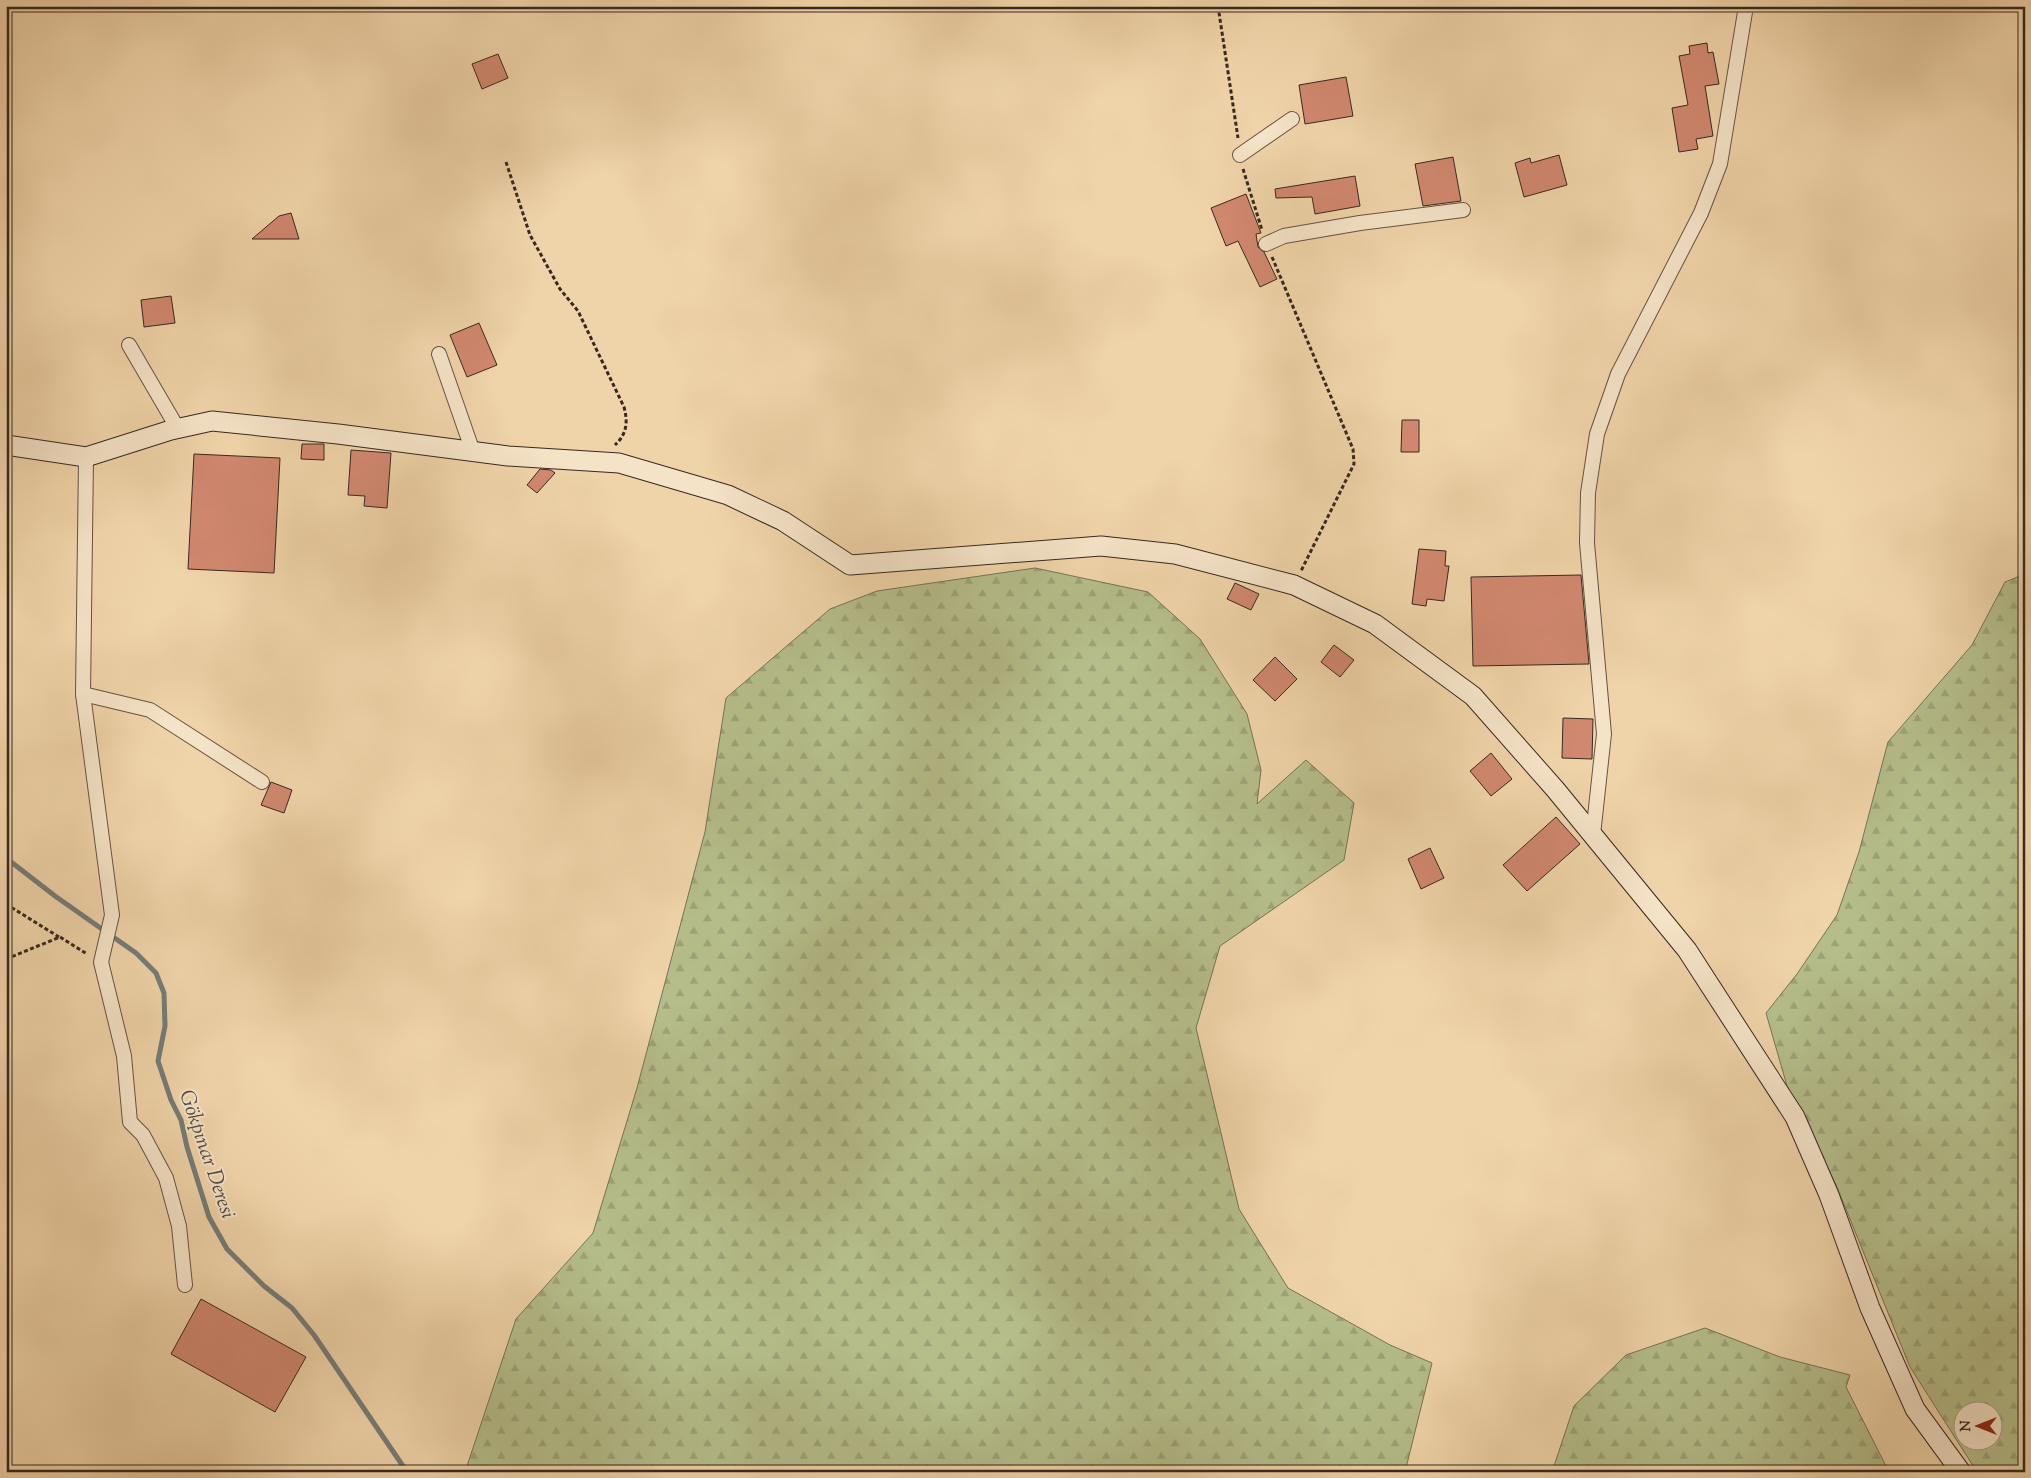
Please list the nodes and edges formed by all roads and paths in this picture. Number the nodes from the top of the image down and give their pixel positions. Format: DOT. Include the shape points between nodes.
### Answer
graph roads {
  1 [pos="1218,6"];
  2 [pos="1746,6"];
  3 [pos="1292,119"];
  4 [pos="1240,155"];
  5 [pos="506,162"];
  6 [pos="1464,210"];
  7 [pos="1266,244"];
  8 [pos="128,345"];
  9 [pos="438,354"];
  10 [pos="178,429"];
  11 [pos="6,445"];
  12 [pos="473,452"];
  13 [pos="86,457"];
  14 [pos="592,461"];
  15 [pos="1294,585"];
  16 [pos="83,694"];
  17 [pos="262,782"];
  18 [pos="1593,835"];
  19 [pos="6,904"];
  20 [pos="60,937"];
  21 [pos="6,959"];
  22 [pos="101,962"];
  23 [pos="185,1286"];
  24 [pos="1961,1472"];
  1 -- 4 [label="path"];
  2 -- 18 [label="street" via="1720,164 1701,213 1618,374 1597,434 1588,493 1587,543 1604,734"];
  3 -- 4 [label="street"];
  4 -- 7 [label="path"];
  5 -- 14 [label="path" via="530,235 560,289 578,311 627,418 625,431 617,444"];
  6 -- 7 [label="street" via="1360,222 1284,236"];
  7 -- 15 [label="path" via="1354,456 1354,464"];
  8 -- 10 [label="street"];
  9 -- 12 [label="street"];
  10 -- 12 [label="street" via="212,421"];
  10 -- 13 [label="street"];
  11 -- 13 [label="street"];
  12 -- 14 [label="street"];
  13 -- 16 [label="street"];
  14 -- 15 [label="street" via="619,463 728,495 783,521 850,564 1102,546 1174,554"];
  15 -- 18 [label="street" via="1375,624 1474,696"];
  16 -- 17 [label="street" via="150,710"];
  16 -- 22 [label="street" via="112,915"];
  18 -- 24 [label="street" via="1687,950 1795,1116 1829,1194 1870,1308 1914,1410"];
  19 -- 20 [label="path"];
  20 -- 21 [label="path"];
  20 -- 22 [label="path"];
  22 -- 23 [label="street" via="124,1056 130,1122 143,1135 166,1178 179,1226"];
}
